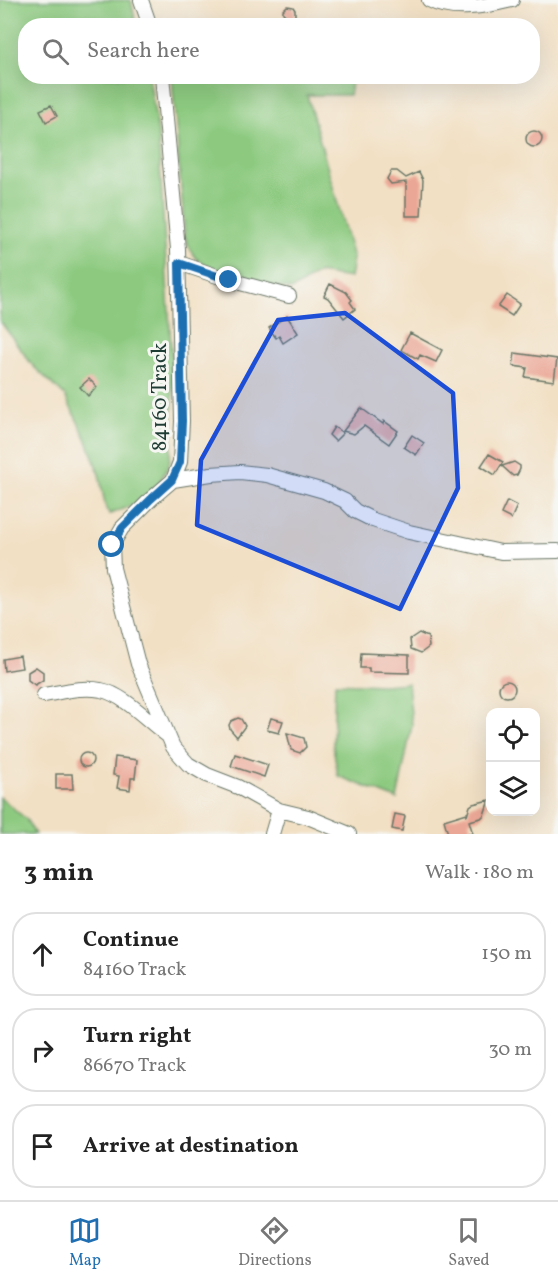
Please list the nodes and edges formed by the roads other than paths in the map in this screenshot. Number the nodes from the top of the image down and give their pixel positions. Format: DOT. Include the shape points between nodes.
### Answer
graph roads {
  1 [pos="141,0"];
  2 [pos="429,0"];
  3 [pos="512,0"];
  4 [pos="147,18"];
  5 [pos="163,84"];
  6 [pos="179,263"];
  7 [pos="289,296"];
  8 [pos="172,480"];
  9 [pos="558,551"];
  10 [pos="44,695"];
  11 [pos="168,736"];
  12 [pos="279,810"];
  13 [pos="272,834"];
  14 [pos="349,834"];
  1 -- 4 [label="street"];
  2 -- 3 [label="street" via="464,7"];
  5 -- 6 [label="street, 84160 Track"];
  6 -- 7 [label="street"];
  6 -- 8 [label="street, 84160 Track" via="182,421 180,462"];
  8 -- 9 [label="street" via="240,472 267,475 324,491 373,520 409,532 501,552"];
  8 -- 11 [label="street, 84160 Track" via="122,528 112,545 113,568 138,664"];
  10 -- 11 [label="street" via="100,690 122,698"];
  11 -- 12 [label="street, 84160 Track" via="188,764"];
  12 -- 13 [label="street"];
  12 -- 14 [label="street, 84160 Track"];
}
